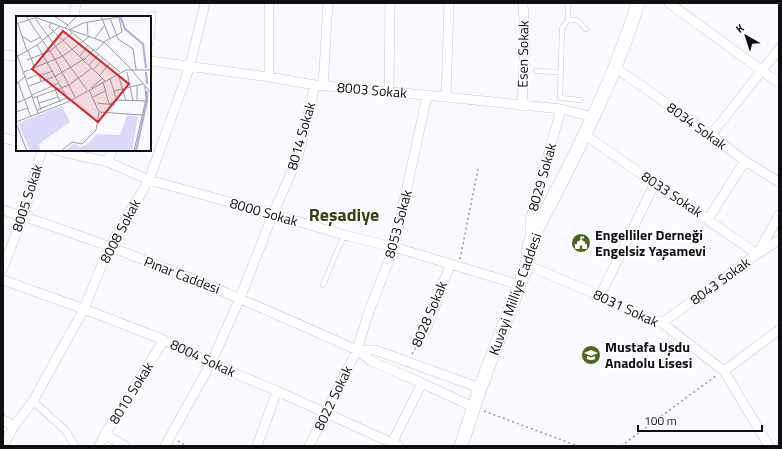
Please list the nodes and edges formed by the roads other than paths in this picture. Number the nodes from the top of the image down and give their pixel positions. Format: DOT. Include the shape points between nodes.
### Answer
graph roads {
  1 [pos="76,3"];
  2 [pos="205,3"];
  3 [pos="269,3"];
  4 [pos="328,3"];
  5 [pos="390,3"];
  6 [pos="449,3"];
  7 [pos="523,3"];
  8 [pos="568,3"];
  9 [pos="638,3"];
  10 [pos="649,3"];
  11 [pos="669,3"];
  12 [pos="152,15"];
  13 [pos="74,16"];
  14 [pos="568,20"];
  15 [pos="151,28"];
  16 [pos="586,29"];
  17 [pos="628,36"];
  18 [pos="779,49"];
  19 [pos="3,55"];
  20 [pos="16,56"];
  21 [pos="151,61"];
  22 [pos="190,66"];
  23 [pos="616,68"];
  24 [pos="536,71"];
  25 [pos="762,71"];
  26 [pos="560,72"];
  27 [pos="269,77"];
  28 [pos="779,83"];
  29 [pos="319,85"];
  30 [pos="389,92"];
  31 [pos="427,96"];
  32 [pos="446,97"];
  33 [pos="580,100"];
  34 [pos="522,106"];
  35 [pos="561,109"];
  36 [pos="594,117"];
  37 [pos="585,135"];
  38 [pos="711,135"];
  39 [pos="3,138"];
  40 [pos="16,141"];
  41 [pos="42,151"];
  42 [pos="59,151"];
  43 [pos="112,151"];
  44 [pos="745,161"];
  45 [pos="108,162"];
  46 [pos="149,180"];
  47 [pos="779,182"];
  48 [pos="655,183"];
  49 [pos="3,210"];
  50 [pos="273,214"];
  51 [pos="779,215"];
  52 [pos="23,216"];
  53 [pos="708,219"];
  54 [pos="344,235"];
  55 [pos="779,240"];
  56 [pos="530,245"];
  57 [pos="109,247"];
  58 [pos="394,247"];
  59 [pos="758,254"];
  60 [pos="527,265"];
  61 [pos="454,266"];
  62 [pos="3,268"];
  63 [pos="3,280"];
  64 [pos="323,285"];
  65 [pos="520,285"];
  66 [pos="600,296"];
  67 [pos="240,298"];
  68 [pos="84,309"];
  69 [pos="662,324"];
  70 [pos="426,330"];
  71 [pos="779,330"];
  72 [pos="164,340"];
  73 [pos="357,350"];
  74 [pos="211,363"];
  75 [pos="724,371"];
  76 [pos="422,383"];
  77 [pos="480,388"];
  78 [pos="277,391"];
  79 [pos="33,401"];
  80 [pos="473,408"];
  81 [pos="325,413"];
  82 [pos="3,420"];
  83 [pos="14,426"];
  84 [pos="105,434"];
  85 [pos="396,445"];
  86 [pos="4,446"];
  87 [pos="75,446"];
  88 [pos="99,446"];
  89 [pos="125,446"];
  90 [pos="165,446"];
  91 [pos="257,446"];
  92 [pos="309,446"];
  93 [pos="461,446"];
  94 [pos="769,446"];
  1 -- 13 [label="street"];
  2 -- 22 [label="street, 8008 Sokak"];
  3 -- 27 [label="street"];
  4 -- 29 [label="street, 8014 Sokak"];
  5 -- 30 [label="street"];
  6 -- 32 [label="street"];
  7 -- 34 [label="street, Esen Sokak"];
  8 -- 14 [label="lane"];
  9 -- 17 [label="main road, Kuvayi Milliye Caddesi"];
  10 -- 17 [label="main road, Kuvayi Milliye Caddesi"];
  11 -- 25 [label="street"];
  12 -- 15 [label="street"];
  14 -- 16 [label="lane" via="577,20"];
  14 -- 26 [label="lane" via="562,28"];
  17 -- 23 [label="main road, Kuvayi Milliye Caddesi"];
  18 -- 25 [label="street"];
  19 -- 20 [label="street"];
  21 -- 22 [label="street, 8003 Sokak"];
  22 -- 27 [label="street, 8003 Sokak"];
  22 -- 46 [label="street, 8008 Sokak"];
  23 -- 36 [label="main road, Kuvayi Milliye Caddesi"];
  23 -- 38 [label="street, 8034 Sokak"];
  24 -- 26 [label="lane"];
  25 -- 28 [label="street"];
  25 -- 38 [label="street"];
  26 -- 33 [label="lane" via="560,98"];
  27 -- 29 [label="street, 8003 Sokak"];
  29 -- 30 [label="street, 8003 Sokak"];
  29 -- 50 [label="street, 8014 Sokak" via="298,157"];
  30 -- 31 [label="street, 8003 Sokak"];
  31 -- 32 [label="street, 8003 Sokak"];
  31 -- 58 [label="street, 8053 Sokak"];
  32 -- 34 [label="street, 8003 Sokak"];
  34 -- 35 [label="street, 8003 Sokak"];
  35 -- 36 [label="street, 8003 Sokak"];
  35 -- 56 [label="street, 8029 Sokak" via="530,221"];
  36 -- 37 [label="main road, Kuvayi Milliye Caddesi"];
  37 -- 48 [label="street, 8033 Sokak"];
  37 -- 56 [label="main road, Kuvayi Milliye Caddesi"];
  38 -- 44 [label="street, 8034 Sokak"];
  39 -- 40 [label="street"];
  41 -- 52 [label="street, 8005 Sokak"];
  42 -- 45 [label="street, 8000 Sokak"];
  43 -- 45 [label="street"];
  44 -- 47 [label="street, 8034 Sokak"];
  44 -- 53 [label="street"];
  45 -- 46 [label="street, 8000 Sokak"];
  46 -- 50 [label="street, 8000 Sokak"];
  46 -- 57 [label="street, 8008 Sokak"];
  48 -- 53 [label="street, 8033 Sokak"];
  48 -- 66 [label="street"];
  49 -- 52 [label="street, Pınar Caddesi"];
  50 -- 54 [label="street, 8000 Sokak"];
  50 -- 67 [label="street, 8014 Sokak"];
  51 -- 59 [label="street"];
  52 -- 57 [label="street, Pınar Caddesi"];
  52 -- 62 [label="street, 8005 Sokak"];
  53 -- 59 [label="street, 8033 Sokak"];
  54 -- 58 [label="street, 8000 Sokak"];
  54 -- 64 [label="lane"];
  55 -- 59 [label="street, 8043 Sokak"];
  56 -- 60 [label="main road, Kuvayi Milliye Caddesi"];
  57 -- 67 [label="street, Pınar Caddesi"];
  57 -- 68 [label="street, 8008 Sokak"];
  58 -- 61 [label="street, 8000 Sokak"];
  58 -- 73 [label="street, 8053 Sokak"];
  59 -- 69 [label="street, 8043 Sokak"];
  60 -- 65 [label="main road, Kuvayi Milliye Caddesi"];
  60 -- 66 [label="street, 8031 Sokak"];
  61 -- 65 [label="street, 8000 Sokak"];
  61 -- 70 [label="street, 8028 Sokak"];
  63 -- 68 [label="street, 8004 Sokak"];
  65 -- 77 [label="main road, Kuvayi Milliye Caddesi"];
  66 -- 69 [label="street, 8031 Sokak"];
  67 -- 73 [label="street, Pınar Caddesi"];
  67 -- 74 [label="street, 8014 Sokak"];
  68 -- 72 [label="street, 8004 Sokak"];
  68 -- 79 [label="street, 8008 Sokak"];
  69 -- 75 [label="street, 8031 Sokak"];
  71 -- 75 [label="street"];
  72 -- 74 [label="street, 8004 Sokak"];
  72 -- 84 [label="street, 8010 Sokak"];
  73 -- 76 [label="street, Pınar Caddesi" via="371,361"];
  73 -- 77 [label="street, Pınar Caddesi" via="375,350"];
  73 -- 81 [label="street, 8022 Sokak"];
  74 -- 78 [label="street, 8004 Sokak"];
  74 -- 90 [label="street, 8014 Sokak"];
  75 -- 94 [label="street, 8031 Sokak"];
  76 -- 80 [label="street, Pınar Caddesi"];
  76 -- 85 [label="street"];
  77 -- 80 [label="main road, Kuvayi Milliye Caddesi"];
  78 -- 81 [label="street, 8004 Sokak"];
  78 -- 91 [label="street"];
  79 -- 83 [label="street, 8008 Sokak"];
  79 -- 87 [label="street" via="65,430"];
  80 -- 93 [label="main road, Kuvayi Milliye Caddesi"];
  81 -- 85 [label="street, 8004 Sokak"];
  81 -- 92 [label="street, 8022 Sokak"];
  82 -- 83 [label="street"];
  83 -- 86 [label="street, 8008 Sokak"];
  84 -- 88 [label="street, 8010 Sokak"];
  84 -- 89 [label="street"];
}
